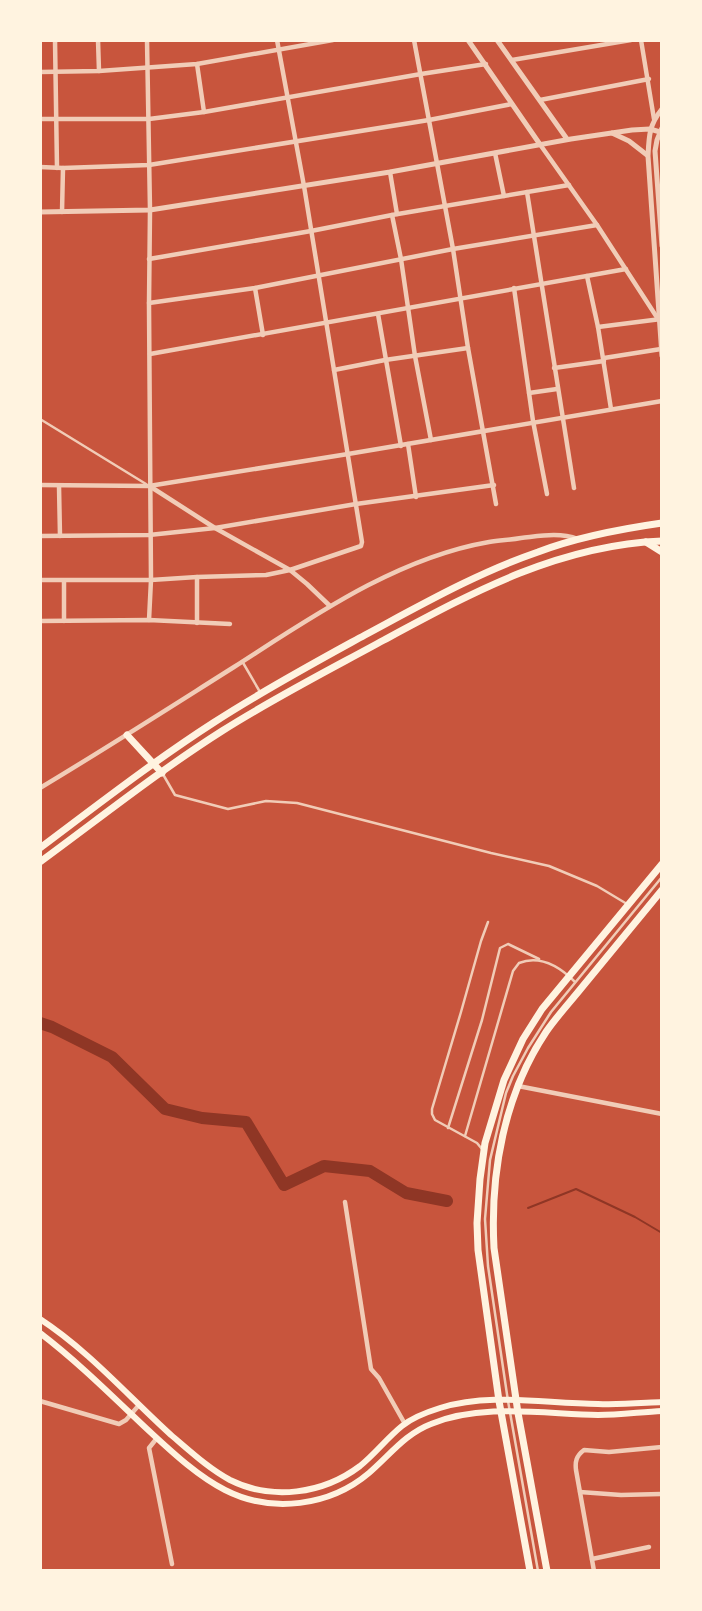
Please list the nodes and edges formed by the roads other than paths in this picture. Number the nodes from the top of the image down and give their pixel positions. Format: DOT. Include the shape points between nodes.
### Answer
graph roads {
  1 [pos="55,40"];
  2 [pos="68,40"];
  3 [pos="98,40"];
  4 [pos="147,40"];
  5 [pos="277,40"];
  6 [pos="330,40"];
  7 [pos="414,40"];
  8 [pos="468,40"];
  9 [pos="497,40"];
  10 [pos="631,40"];
  11 [pos="642,40"];
  12 [pos="279,49"];
  13 [pos="512,60"];
  14 [pos="197,64"];
  15 [pos="486,64"];
  16 [pos="147,68"];
  17 [pos="99,71"];
  18 [pos="40,72"];
  19 [pos="55,72"];
  20 [pos="421,74"];
  21 [pos="649,79"];
  22 [pos="288,97"];
  23 [pos="540,100"];
  24 [pos="512,104"];
  25 [pos="662,109"];
  26 [pos="204,112"];
  27 [pos="40,119"];
  28 [pos="56,119"];
  29 [pos="149,119"];
  30 [pos="654,119"];
  31 [pos="429,120"];
  32 [pos="650,129"];
  33 [pos="661,130"];
  34 [pos="612,133"];
  35 [pos="567,139"];
  36 [pos="296,142"];
  37 [pos="539,144"];
  38 [pos="494,152"];
  39 [pos="648,156"];
  40 [pos="437,163"];
  41 [pos="149,165"];
  42 [pos="40,167"];
  43 [pos="60,168"];
  44 [pos="390,172"];
  45 [pos="569,185"];
  46 [pos="304,186"];
  47 [pos="527,192"];
  48 [pos="504,196"];
  49 [pos="444,207"];
  50 [pos="150,210"];
  51 [pos="40,212"];
  52 [pos="62,212"];
  53 [pos="395,214"];
  54 [pos="597,225"];
  55 [pos="311,232"];
  56 [pos="535,236"];
  57 [pos="662,246"];
  58 [pos="453,249"];
  59 [pos="149,259"];
  60 [pos="401,259"];
  61 [pos="626,269"];
  62 [pos="318,275"];
  63 [pos="587,276"];
  64 [pos="541,284"];
  65 [pos="255,288"];
  66 [pos="514,288"];
  67 [pos="460,298"];
  68 [pos="149,303"];
  69 [pos="407,307"];
  70 [pos="378,314"];
  71 [pos="660,319"];
  72 [pos="326,322"];
  73 [pos="598,327"];
  74 [pos="263,335"];
  75 [pos="468,348"];
  76 [pos="661,353"];
  77 [pos="150,354"];
  78 [pos="415,356"];
  79 [pos="604,359"];
  80 [pos="385,360"];
  81 [pos="554,368"];
  82 [pos="334,370"];
  83 [pos="557,389"];
  84 [pos="529,393"];
  85 [pos="662,401"];
  86 [pos="611,408"];
  87 [pos="562,417"];
  88 [pos="40,419"];
  89 [pos="533,421"];
  90 [pos="484,431"];
  91 [pos="431,440"];
  92 [pos="408,444"];
  93 [pos="401,446"];
  94 [pos="348,454"];
  95 [pos="40,485"];
  96 [pos="494,485"];
  97 [pos="59,486"];
  98 [pos="149,486"];
  99 [pos="574,488"];
  100 [pos="547,494"];
  101 [pos="416,496"];
  102 [pos="496,504"];
  103 [pos="356,505"];
  104 [pos="662,523"];
  105 [pos="215,528"];
  106 [pos="149,535"];
  107 [pos="40,536"];
  108 [pos="61,536"];
  109 [pos="579,539"];
  110 [pos="662,540"];
  111 [pos="646,542"];
  112 [pos="662,552"];
  113 [pos="289,570"];
  114 [pos="197,577"];
  115 [pos="40,580"];
  116 [pos="151,580"];
  117 [pos="64,581"];
  118 [pos="330,606"];
  119 [pos="149,620"];
  120 [pos="40,621"];
  121 [pos="64,621"];
  122 [pos="197,623"];
  123 [pos="230,624"];
  124 [pos="242,662"];
  125 [pos="261,693"];
  126 [pos="127,735"];
  127 [pos="153,764"];
  128 [pos="162,773"];
  129 [pos="40,788"];
  130 [pos="84,815"];
  131 [pos="90,825"];
  132 [pos="40,848"];
  133 [pos="40,862"];
  134 [pos="662,864"];
  135 [pos="662,877"];
  136 [pos="662,890"];
  137 [pos="628,905"];
  138 [pos="488,922"];
  139 [pos="607,936"];
  140 [pos="542,961"];
  141 [pos="572,979"];
  142 [pos="518,1086"];
  143 [pos="662,1114"];
  144 [pos="448,1128"];
  145 [pos="464,1136"];
  146 [pos="484,1152"];
  147 [pos="494,1160"];
  148 [pos="345,1202"];
  149 [pos="40,1319"];
  150 [pos="40,1333"];
  151 [pos="40,1401"];
  152 [pos="499,1401"];
  153 [pos="512,1401"];
  154 [pos="662,1402"];
  155 [pos="139,1405"];
  156 [pos="501,1411"];
  157 [pos="662,1411"];
  158 [pos="514,1412"];
  159 [pos="132,1414"];
  160 [pos="405,1424"];
  161 [pos="157,1438"];
  162 [pos="662,1447"];
  163 [pos="315,1488"];
  164 [pos="580,1492"];
  165 [pos="661,1494"];
  166 [pos="318,1499"];
  167 [pos="649,1547"];
  168 [pos="592,1559"];
  169 [pos="172,1564"];
  170 [pos="530,1571"];
  171 [pos="538,1571"];
  172 [pos="547,1571"];
  173 [pos="594,1571"];
  1 -- 2 [label="lane"];
  1 -- 19 [label="street"];
  3 -- 17 [label="street"];
  4 -- 16 [label="street"];
  5 -- 12 [label="street"];
  6 -- 12 [label="street"];
  7 -- 20 [label="street"];
  8 -- 15 [label="street"];
  9 -- 13 [label="street"];
  10 -- 13 [label="street"];
  11 -- 21 [label="street"];
  12 -- 14 [label="street"];
  12 -- 22 [label="street"];
  13 -- 23 [label="street"];
  14 -- 16 [label="street"];
  14 -- 26 [label="street"];
  15 -- 20 [label="street"];
  15 -- 24 [label="street"];
  16 -- 17 [label="street"];
  16 -- 29 [label="street"];
  17 -- 19 [label="street"];
  18 -- 19 [label="street"];
  19 -- 28 [label="street"];
  20 -- 22 [label="street"];
  20 -- 31 [label="street"];
  21 -- 23 [label="street"];
  21 -- 30 [label="street"];
  22 -- 26 [label="street"];
  22 -- 36 [label="street"];
  23 -- 35 [label="street"];
  24 -- 31 [label="street"];
  24 -- 37 [label="street"];
  25 -- 30 [label="street"];
  26 -- 29 [label="street"];
  27 -- 28 [label="street"];
  28 -- 29 [label="street"];
  28 -- 43 [label="street"];
  29 -- 41 [label="street"];
  30 -- 32 [label="street"];
  31 -- 36 [label="street"];
  31 -- 40 [label="street"];
  32 -- 33 [label="street"];
  32 -- 34 [label="street"];
  32 -- 39 [label="street"];
  33 -- 57 [label="street" via="655,163"];
  34 -- 35 [label="street"];
  34 -- 39 [label="street"];
  35 -- 37 [label="street"];
  36 -- 41 [label="street"];
  36 -- 46 [label="street"];
  37 -- 38 [label="street"];
  37 -- 45 [label="street"];
  38 -- 40 [label="street"];
  38 -- 48 [label="street"];
  39 -- 71 [label="street"];
  40 -- 44 [label="street"];
  40 -- 49 [label="street"];
  41 -- 43 [label="street"];
  41 -- 50 [label="street"];
  42 -- 43 [label="street"];
  43 -- 52 [label="street"];
  44 -- 46 [label="street"];
  44 -- 53 [label="street"];
  45 -- 47 [label="street"];
  45 -- 54 [label="street"];
  46 -- 50 [label="street"];
  46 -- 55 [label="street"];
  47 -- 48 [label="street"];
  47 -- 56 [label="street"];
  48 -- 49 [label="street"];
  49 -- 53 [label="street"];
  49 -- 58 [label="street"];
  50 -- 52 [label="street"];
  50 -- 59 [label="street"];
  51 -- 52 [label="street"];
  53 -- 55 [label="street"];
  53 -- 60 [label="street"];
  54 -- 56 [label="street"];
  54 -- 61 [label="street"];
  55 -- 59 [label="street"];
  55 -- 62 [label="street"];
  56 -- 58 [label="street"];
  56 -- 64 [label="street"];
  58 -- 60 [label="street"];
  58 -- 67 [label="street"];
  59 -- 68 [label="street"];
  60 -- 62 [label="street"];
  60 -- 69 [label="street"];
  61 -- 63 [label="street"];
  61 -- 71 [label="street"];
  62 -- 65 [label="street"];
  62 -- 72 [label="street"];
  63 -- 64 [label="street"];
  63 -- 73 [label="street"];
  64 -- 66 [label="street"];
  64 -- 81 [label="street"];
  65 -- 68 [label="street"];
  65 -- 74 [label="street"];
  66 -- 67 [label="street"];
  66 -- 84 [label="street"];
  67 -- 69 [label="street"];
  67 -- 75 [label="street"];
  68 -- 77 [label="street"];
  69 -- 70 [label="street"];
  69 -- 78 [label="street"];
  70 -- 72 [label="street"];
  70 -- 80 [label="street"];
  71 -- 73 [label="street"];
  71 -- 76 [label="street"];
  72 -- 74 [label="street"];
  72 -- 82 [label="street"];
  73 -- 79 [label="street"];
  74 -- 77 [label="street"];
  75 -- 78 [label="street"];
  75 -- 90 [label="street"];
  76 -- 79 [label="street"];
  77 -- 98 [label="street"];
  78 -- 80 [label="street"];
  78 -- 91 [label="street"];
  79 -- 81 [label="street"];
  79 -- 86 [label="street"];
  80 -- 82 [label="street"];
  80 -- 93 [label="street"];
  81 -- 83 [label="street"];
  82 -- 94 [label="street"];
  83 -- 84 [label="street"];
  83 -- 87 [label="street"];
  84 -- 89 [label="street"];
  85 -- 86 [label="street"];
  86 -- 87 [label="street"];
  87 -- 89 [label="street"];
  87 -- 99 [label="street"];
  88 -- 98 [label="lane"];
  89 -- 90 [label="street"];
  89 -- 100 [label="street"];
  90 -- 91 [label="street"];
  90 -- 96 [label="street"];
  91 -- 92 [label="street"];
  92 -- 93 [label="street"];
  92 -- 101 [label="street"];
  93 -- 94 [label="street"];
  94 -- 98 [label="street"];
  94 -- 103 [label="street"];
  95 -- 97 [label="street"];
  96 -- 101 [label="street"];
  96 -- 102 [label="street"];
  97 -- 98 [label="street"];
  97 -- 108 [label="street"];
  98 -- 105 [label="street"];
  98 -- 106 [label="street"];
  101 -- 103 [label="street"];
  103 -- 105 [label="street"];
  103 -- 113 [label="street" via="359,547"];
  104 -- 109 [label="main road"];
  105 -- 106 [label="street"];
  105 -- 113 [label="street"];
  106 -- 108 [label="street"];
  106 -- 116 [label="street"];
  107 -- 108 [label="street"];
  109 -- 118 [label="street" via="561,534 487,542 446,553"];
  109 -- 125 [label="main road" via="526,556 453,589"];
  110 -- 111 [label="main road"];
  111 -- 112 [label="main road"];
  111 -- 128 [label="main road" via="593,549 516,573 265,704"];
  113 -- 114 [label="street"];
  113 -- 118 [label="street"];
  114 -- 116 [label="street"];
  114 -- 122 [label="street"];
  115 -- 117 [label="street"];
  116 -- 117 [label="street"];
  116 -- 119 [label="street"];
  117 -- 121 [label="street"];
  118 -- 124 [label="street"];
  119 -- 121 [label="street"];
  119 -- 122 [label="street"];
  120 -- 121 [label="street"];
  122 -- 123 [label="street"];
  124 -- 125 [label="lane"];
  124 -- 126 [label="street"];
  125 -- 127 [label="main road"];
  126 -- 127 [label="main road"];
  126 -- 129 [label="street"];
  127 -- 128 [label="main road"];
  127 -- 130 [label="main road"];
  128 -- 131 [label="main road"];
  128 -- 137 [label="lane" via="175,795 228,809 266,801 297,803 549,866"];
  130 -- 131 [label="main road"];
  130 -- 132 [label="main road"];
  131 -- 133 [label="main road"];
  134 -- 137 [label="main road"];
  135 -- 139 [label="lane"];
  136 -- 142 [label="main road" via="547,1030"];
  137 -- 139 [label="main road"];
  138 -- 144 [label="lane" via="432,1109 435,1119"];
  139 -- 141 [label="main road"];
  140 -- 141 [label="lane"];
  140 -- 144 [label="lane" via="508,944 500,948"];
  140 -- 145 [label="lane" via="526,960 513,971"];
  141 -- 146 [label="main road" via="542,1009 519,1047 503,1080"];
  141 -- 147 [label="lane" via="513,1076"];
  142 -- 143 [label="street"];
  142 -- 147 [label="main road"];
  144 -- 145 [label="lane"];
  145 -- 146 [label="lane"];
  146 -- 147 [label="lane"];
  146 -- 152 [label="main road" via="478,1250"];
  147 -- 153 [label="main road" via="492,1223"];
  148 -- 160 [label="street" via="369,1362"];
  149 -- 155 [label="main road"];
  150 -- 159 [label="main road"];
  151 -- 159 [label="street" via="119,1424"];
  152 -- 153 [label="main road"];
  152 -- 156 [label="main road"];
  152 -- 160 [label="main road" via="452,1405"];
  153 -- 154 [label="main road"];
  153 -- 158 [label="main road"];
  155 -- 159 [label="street"];
  155 -- 163 [label="main road" via="194,1455 233,1481 279,1492"];
  156 -- 158 [label="main road"];
  156 -- 166 [label="main road" via="455,1416 419,1429 357,1482"];
  156 -- 170 [label="main road"];
  157 -- 158 [label="main road" via="601,1415"];
  158 -- 171 [label="lane"];
  158 -- 172 [label="main road"];
  159 -- 161 [label="main road"];
  160 -- 163 [label="main road" via="360,1465"];
  161 -- 166 [label="main road" via="201,1476 228,1492 279,1504"];
  161 -- 169 [label="street" via="149,1448"];
  162 -- 164 [label="street" via="580,1453 575,1462"];
  163 -- 166 [label="main road"];
  164 -- 165 [label="street"];
  164 -- 168 [label="street"];
  167 -- 168 [label="street"];
  168 -- 173 [label="street"];
}
